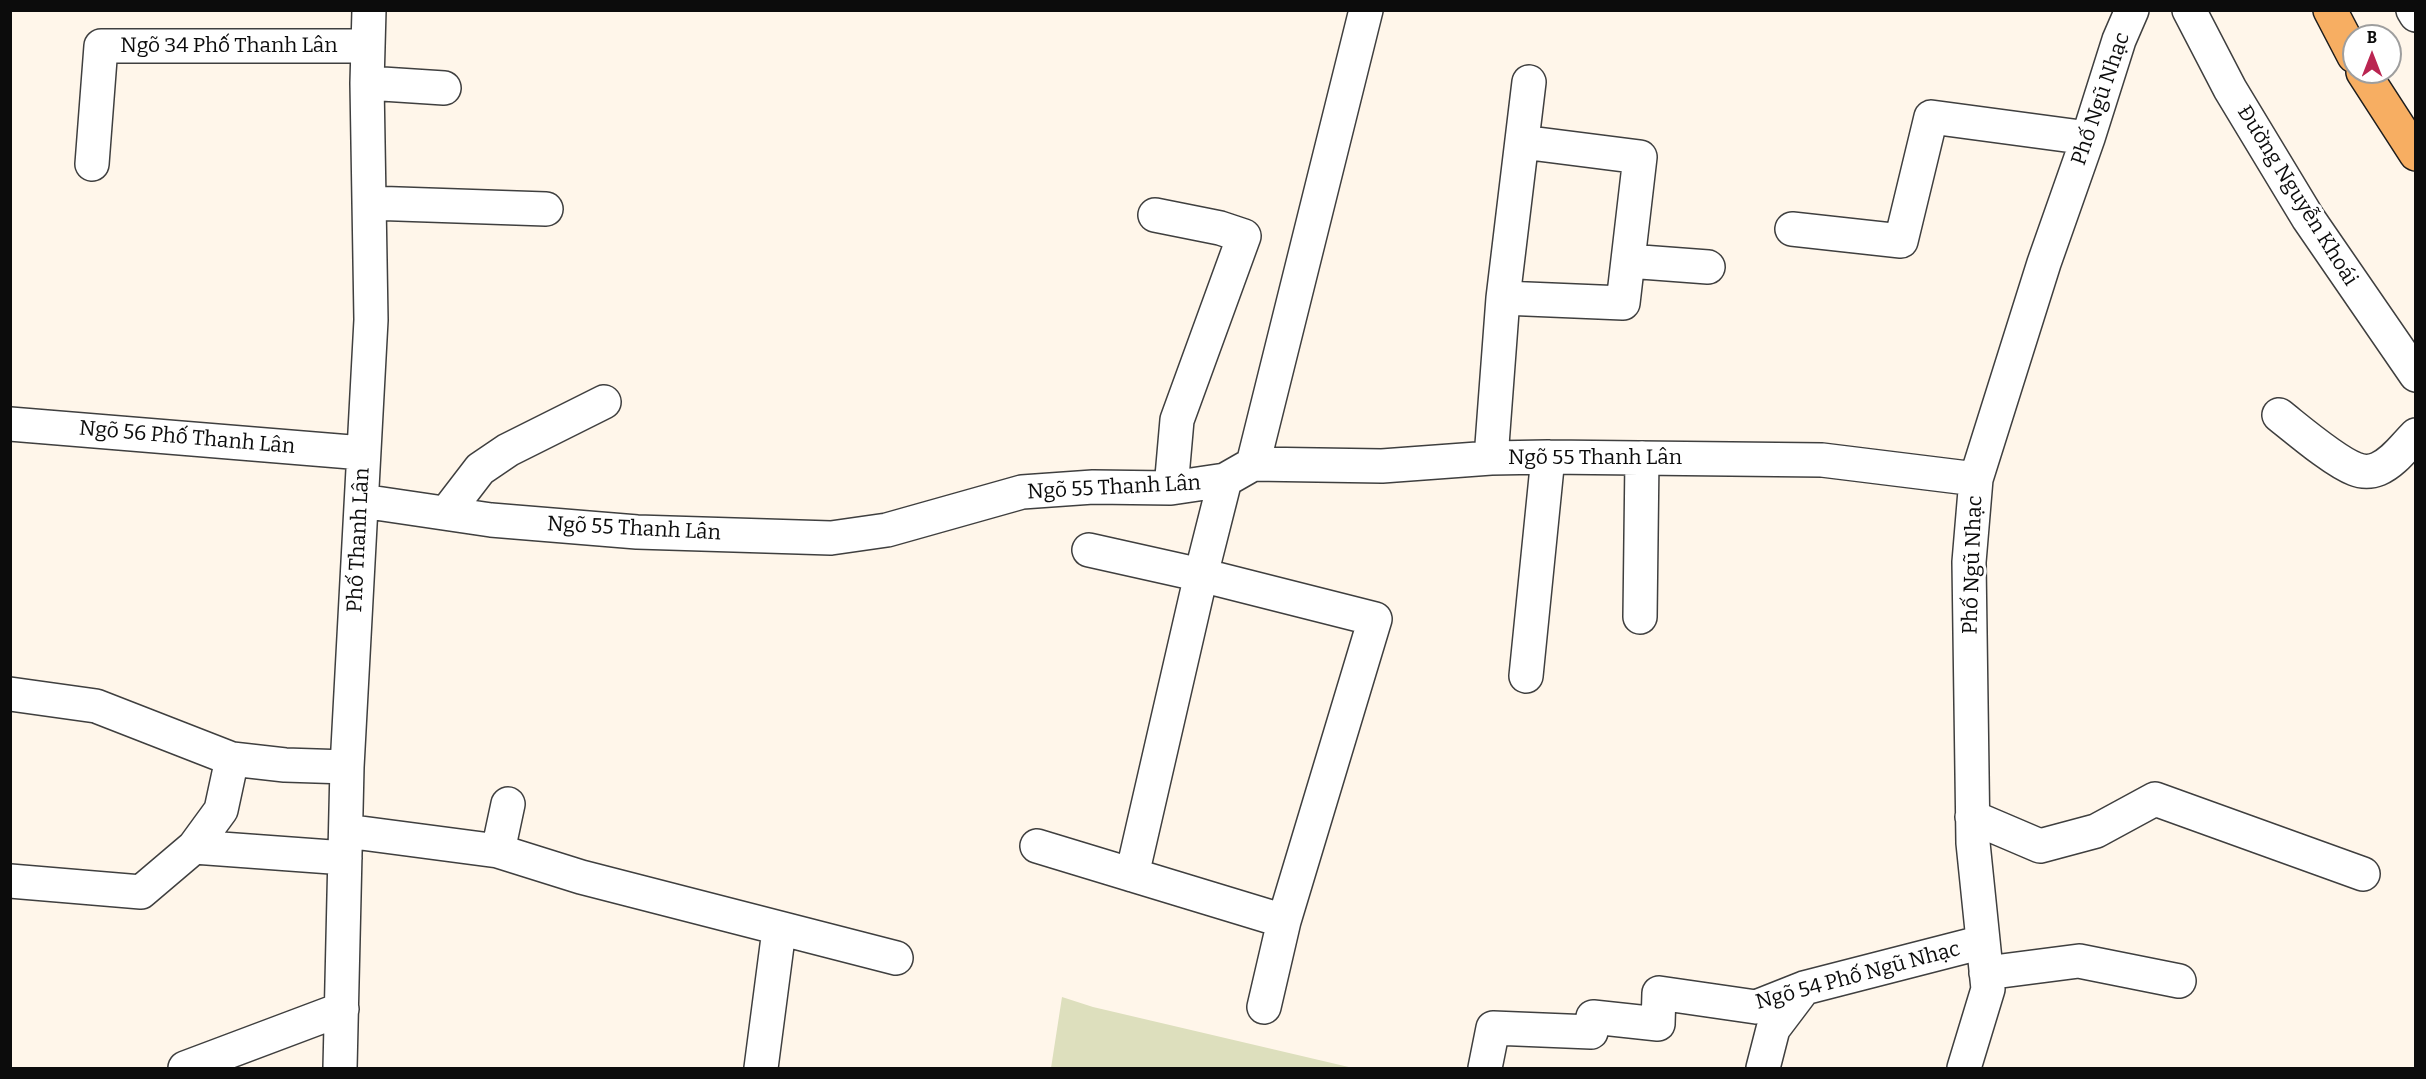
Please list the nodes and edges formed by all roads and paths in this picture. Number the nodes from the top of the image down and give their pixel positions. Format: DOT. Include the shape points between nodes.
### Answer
graph roads {
  1 [pos="369,10"];
  2 [pos="1366,10"];
  3 [pos="2132,10"];
  4 [pos="2189,10"];
  5 [pos="2330,10"];
  6 [pos="2413,10"];
  7 [pos="2415,15"];
  8 [pos="2342,33"];
  9 [pos="368,46"];
  10 [pos="1529,82"];
  11 [pos="368,83"];
  12 [pos="2371,84"];
  13 [pos="444,88"];
  14 [pos="2088,138"];
  15 [pos="1522,142"];
  16 [pos="2415,154"];
  17 [pos="92,165"];
  18 [pos="369,203"];
  19 [pos="546,210"];
  20 [pos="1155,216"];
  21 [pos="1792,229"];
  22 [pos="1628,261"];
  23 [pos="1708,267"];
  24 [pos="1503,298"];
  25 [pos="2415,375"];
  26 [pos="604,402"];
  27 [pos="2279,415"];
  28 [pos="10,424"];
  29 [pos="2415,435"];
  30 [pos="363,453"];
  31 [pos="1548,457"];
  32 [pos="1491,458"];
  33 [pos="1642,458"];
  34 [pos="1253,464"];
  35 [pos="1976,479"];
  36 [pos="1225,480"];
  37 [pos="1171,488"];
  38 [pos="362,501"];
  39 [pos="447,512"];
  40 [pos="1089,550"];
  41 [pos="1201,575"];
  42 [pos="1640,617"];
  43 [pos="1526,676"];
  44 [pos="10,694"];
  45 [pos="232,759"];
  46 [pos="347,767"];
  47 [pos="508,804"];
  48 [pos="1972,818"];
  49 [pos="346,845"];
  50 [pos="1037,846"];
  51 [pos="194,847"];
  52 [pos="498,851"];
  53 [pos="2363,874"];
  54 [pos="1132,875"];
  55 [pos="10,881"];
  56 [pos="1284,921"];
  57 [pos="779,930"];
  58 [pos="1984,957"];
  59 [pos="896,958"];
  60 [pos="2179,981"];
  61 [pos="1804,988"];
  62 [pos="1264,1006"];
  63 [pos="342,1009"];
  64 [pos="185,1068"];
  65 [pos="340,1068"];
  66 [pos="761,1068"];
  67 [pos="1485,1068"];
  68 [pos="1763,1068"];
  69 [pos="1964,1068"];
  1 -- 9 [label="street, Phố Thanh Lân"];
  2 -- 34 [label="street"];
  3 -- 14 [label="street, Phố Ngũ Nhạc"];
  4 -- 25 [label="street, Đường Nguyễn Khoái" via="2230,89 2308,219"];
  5 -- 8 [label="main road"];
  6 -- 7 [label="street"];
  9 -- 11 [label="street, Phố Thanh Lân"];
  9 -- 17 [label="street, Ngõ 34 Phố Thanh Lân" via="101,46"];
  10 -- 15 [label="street"];
  11 -- 13 [label="street"];
  11 -- 18 [label="street, Phố Thanh Lân"];
  12 -- 16 [label="main road"];
  14 -- 21 [label="street" via="1931,117 1900,241"];
  14 -- 35 [label="street, Phố Ngũ Nhạc"];
  15 -- 22 [label="street" via="1640,157"];
  15 -- 24 [label="street"];
  18 -- 19 [label="street"];
  18 -- 30 [label="street, Phố Thanh Lân" via="371,320"];
  20 -- 37 [label="street" via="1220,228 1244,237 1177,420"];
  22 -- 23 [label="street"];
  22 -- 24 [label="street" via="1623,303"];
  24 -- 32 [label="street"];
  26 -- 39 [label="street" via="508,450 480,469"];
  27 -- 29 [label="street" via="2342,462 2365,472 2395,457"];
  28 -- 30 [label="street, Ngõ 56 Phố Thanh Lân"];
  30 -- 38 [label="street, Phố Thanh Lân"];
  31 -- 32 [label="street, Ngõ 55 Thanh Lân"];
  31 -- 33 [label="street, Ngõ 55 Thanh Lân"];
  31 -- 43 [label="street"];
  32 -- 34 [label="street, Ngõ 55 Thanh Lân" via="1382,466"];
  33 -- 35 [label="street, Ngõ 55 Thanh Lân" via="1822,460"];
  33 -- 42 [label="street"];
  34 -- 36 [label="street, Ngõ 55 Thanh Lân"];
  35 -- 48 [label="street, Phố Ngũ Nhạc" via="1969,562"];
  36 -- 37 [label="street, Ngõ 55 Thanh Lân"];
  36 -- 41 [label="street"];
  37 -- 39 [label="street, Ngõ 55 Thanh Lân" via="1093,487 1022,492 886,530 831,538 638,532 491,520"];
  38 -- 39 [label="street, Ngõ 55 Thanh Lân"];
  38 -- 46 [label="street, Phố Thanh Lân"];
  40 -- 41 [label="street"];
  41 -- 54 [label="street"];
  41 -- 56 [label="street" via="1375,619"];
  44 -- 45 [label="street" via="96,706"];
  45 -- 46 [label="street"];
  45 -- 51 [label="street" via="221,810"];
  46 -- 49 [label="street, Phố Thanh Lân"];
  47 -- 52 [label="street"];
  48 -- 53 [label="street" via="2040,846 2096,831 2155,800"];
  48 -- 58 [label="street, Phố Ngũ Nhạc"];
  49 -- 51 [label="street"];
  49 -- 52 [label="street"];
  49 -- 63 [label="street, Phố Thanh Lân"];
  50 -- 54 [label="street"];
  51 -- 55 [label="street" via="141,892"];
  52 -- 57 [label="street" via="581,878"];
  54 -- 56 [label="street"];
  56 -- 62 [label="street"];
  57 -- 59 [label="street"];
  57 -- 66 [label="street"];
  58 -- 60 [label="street, Ngõ 54 Phố Ngũ Nhạc" via="2079,961"];
  58 -- 61 [label="street, Ngõ 54 Phố Ngũ Nhạc"];
  58 -- 69 [label="street, Phố Ngũ Nhạc" via="1988,988"];
  61 -- 67 [label="street, Ngõ 54 Phố Ngũ Nhạc" via="1756,1007 1659,993 1658,1024 1593,1017 1591,1032 1493,1028"];
  61 -- 68 [label="street" via="1773,1029"];
  63 -- 64 [label="street"];
  63 -- 65 [label="street, Phố Thanh Lân"];
}
